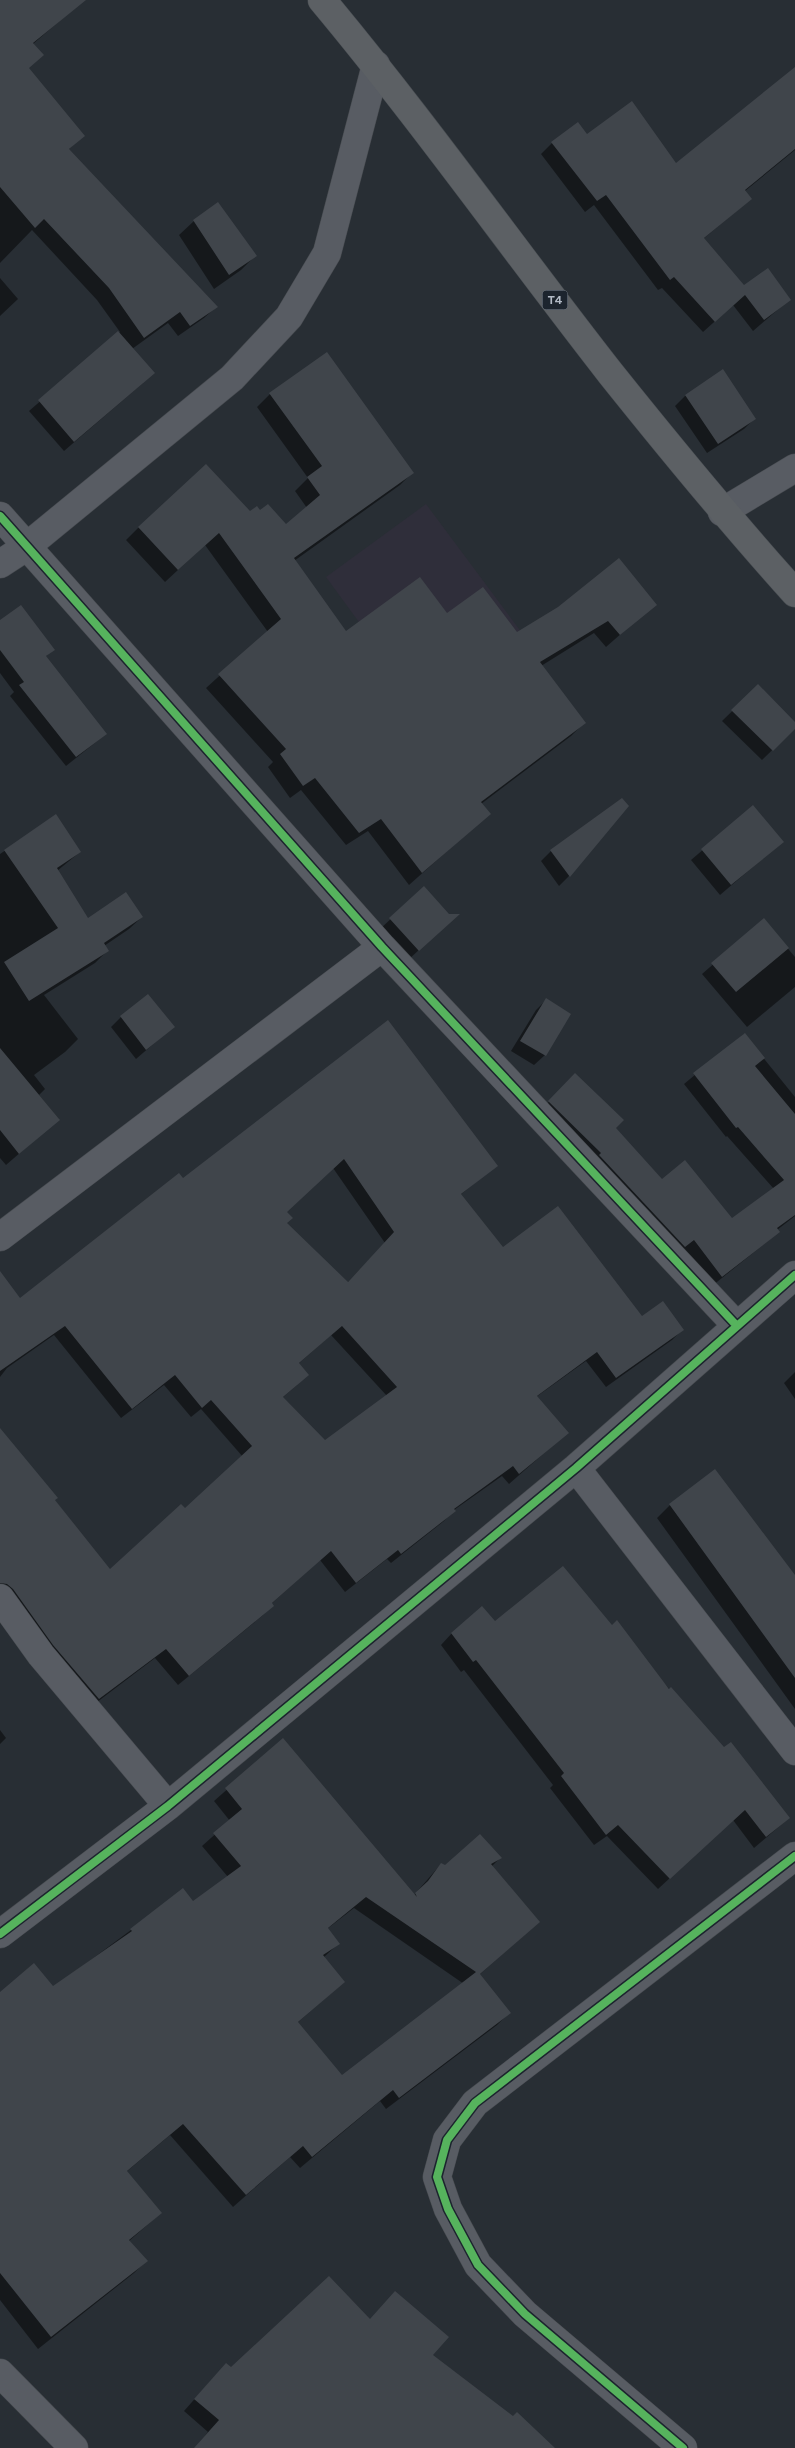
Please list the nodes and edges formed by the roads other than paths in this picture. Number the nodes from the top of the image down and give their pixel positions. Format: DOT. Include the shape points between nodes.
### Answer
graph roads {
  1 [pos="322,0"];
  2 [pos="376,65"];
  3 [pos="795,468"];
  4 [pos="722,512"];
  5 [pos="0,516"];
  6 [pos="26,548"];
  7 [pos="0,564"];
  8 [pos="795,594"];
  9 [pos="382,947"];
  10 [pos="0,1238"];
  11 [pos="795,1275"];
  12 [pos="737,1326"];
  13 [pos="576,1468"];
  14 [pos="0,1598"];
  15 [pos="795,1752"];
  16 [pos="168,1806"];
  17 [pos="795,1856"];
  18 [pos="0,1934"];
  19 [pos="0,2373"];
  20 [pos="74,2448"];
  21 [pos="682,2448"];
  1 -- 2 [label="highway, T4"];
  2 -- 4 [label="highway, T4" via="611,373"];
  2 -- 6 [label="street" via="327,253 289,317 232,378"];
  3 -- 4 [label="street"];
  4 -- 8 [label="highway, T4"];
  5 -- 6 [label="street"];
  6 -- 7 [label="street"];
  6 -- 9 [label="street"];
  9 -- 10 [label="street"];
  9 -- 12 [label="street"];
  11 -- 12 [label="street"];
  12 -- 13 [label="street"];
  13 -- 15 [label="street"];
  13 -- 16 [label="street"];
  14 -- 16 [label="street" via="41,1654"];
  16 -- 18 [label="street"];
  17 -- 21 [label="street" via="476,2103 447,2140 437,2177 448,2209 478,2264 525,2314"];
  19 -- 20 [label="street"];
}
